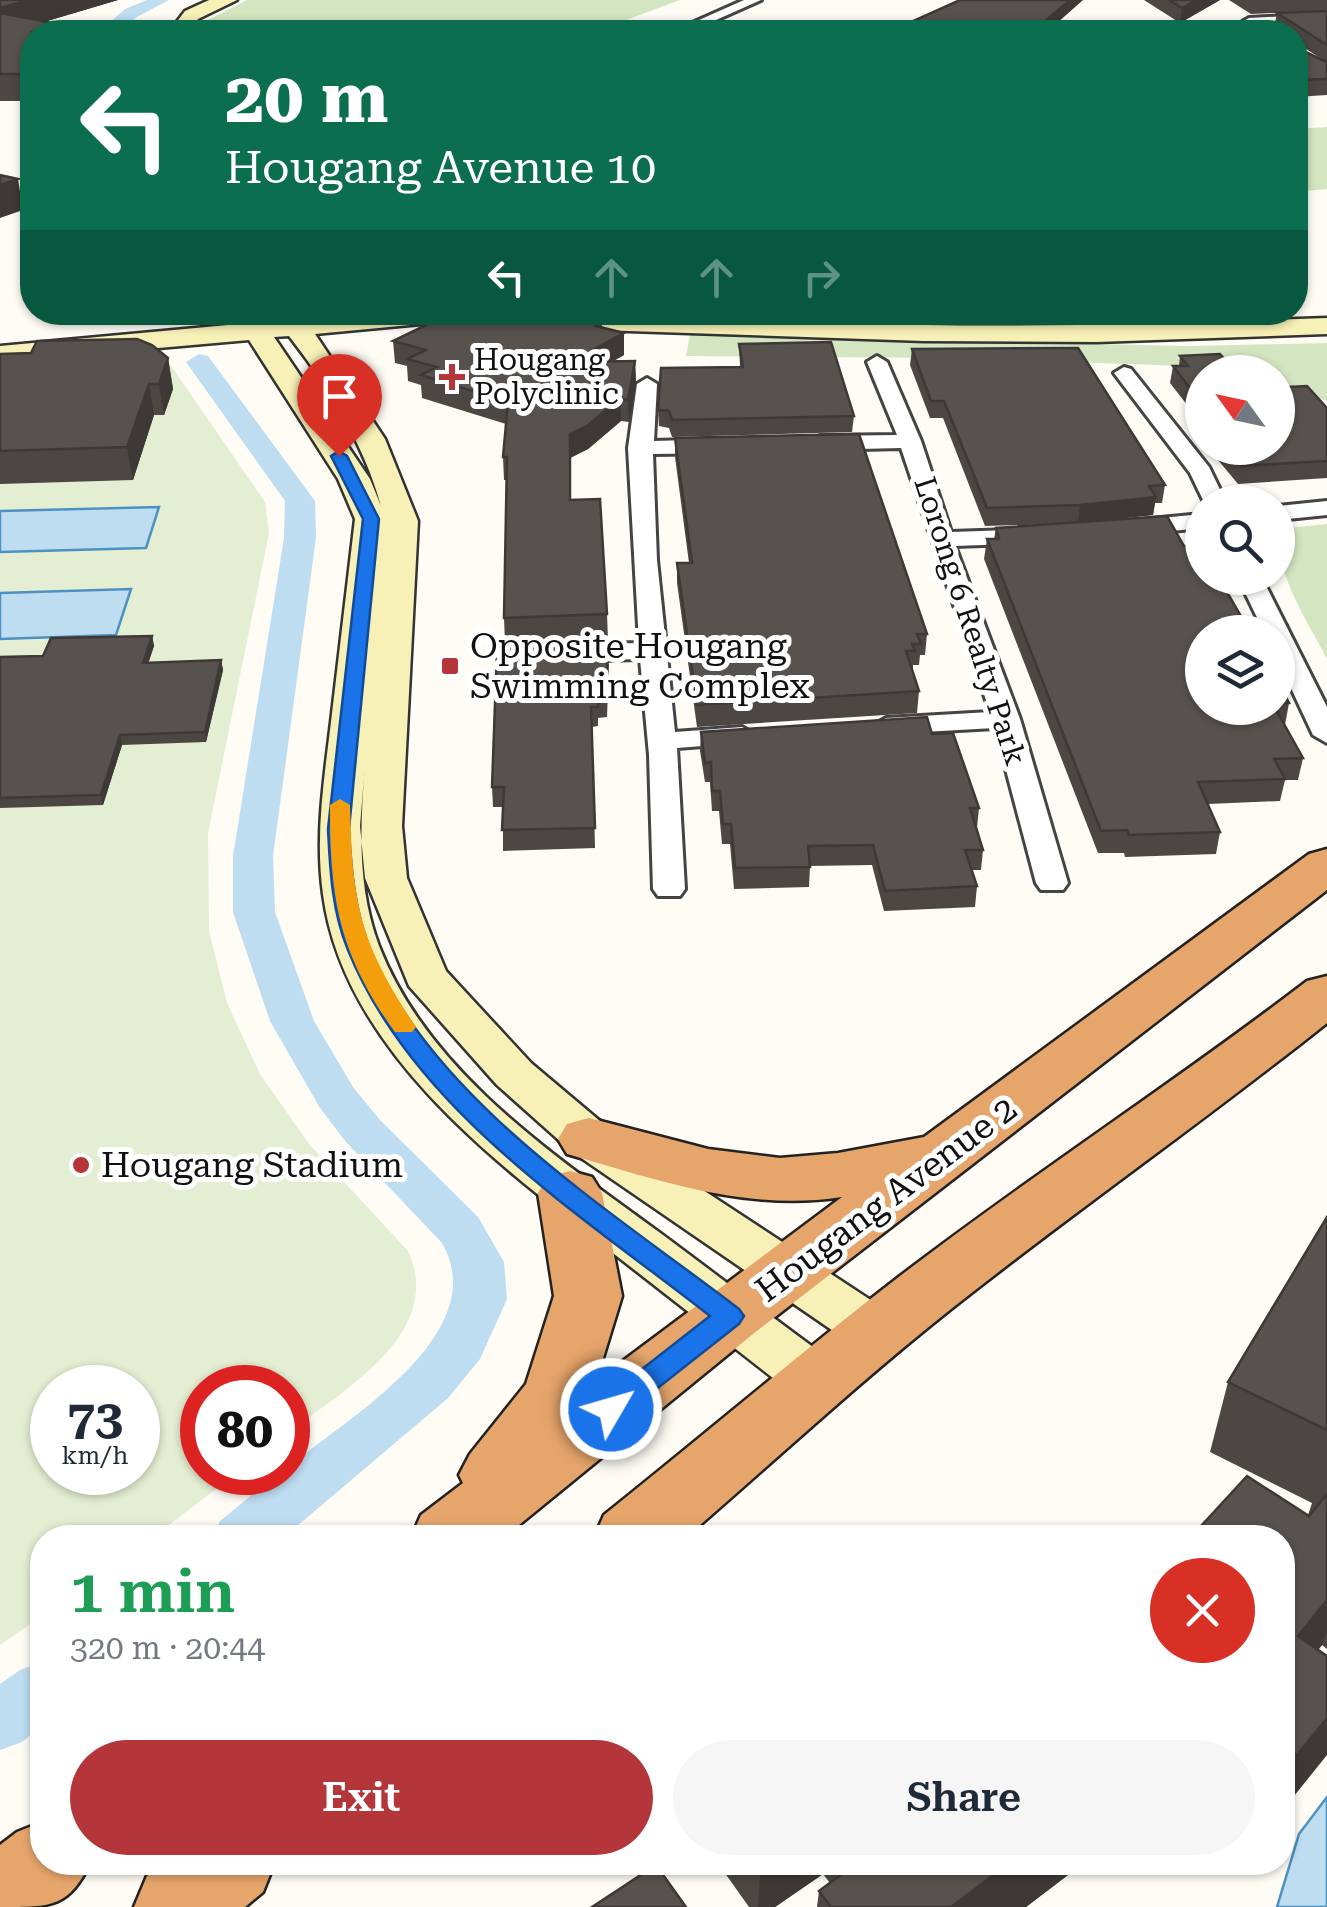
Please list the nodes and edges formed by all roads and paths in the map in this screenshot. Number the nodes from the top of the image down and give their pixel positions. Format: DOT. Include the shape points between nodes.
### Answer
graph roads {
  1 [pos="197,0"];
  2 [pos="228,0"];
  3 [pos="729,0"];
  4 [pos="754,0"];
  5 [pos="168,12"];
  6 [pos="184,20"];
  7 [pos="690,20"];
  8 [pos="698,20"];
  9 [pos="129,325"];
  10 [pos="174,325"];
  11 [pos="226,325"];
  12 [pos="266,325"];
  13 [pos="266,325"];
  14 [pos="358,325"];
  15 [pos="386,325"];
  16 [pos="956,325"];
  17 [pos="1327,326"];
  18 [pos="114,329"];
  19 [pos="296,334"];
  20 [pos="0,339"];
  21 [pos="156,340"];
  22 [pos="0,354"];
  23 [pos="877,362"];
  24 [pos="1124,373"];
  25 [pos="647,384"];
  26 [pos="910,441"];
  27 [pos="790,444"];
  28 [pos="752,445"];
  29 [pos="639,448"];
  30 [pos="1207,485"];
  31 [pos="1327,508"];
  32 [pos="1295,511"];
  33 [pos="1185,523"];
  34 [pos="1113,530"];
  35 [pos="1060,535"];
  36 [pos="941,539"];
  37 [pos="650,651"];
  38 [pos="543,654"];
  39 [pos="1295,670"];
  40 [pos="1006,720"];
  41 [pos="862,728"];
  42 [pos="768,734"];
  43 [pos="1327,735"];
  44 [pos="662,740"];
  45 [pos="1327,864"];
  46 [pos="1052,883"];
  47 [pos="670,889"];
  48 [pos="1327,994"];
  49 [pos="948,1154"];
  50 [pos="580,1166"];
  51 [pos="758,1295"];
  52 [pos="878,1333"];
  53 [pos="820,1384"];
  54 [pos="457,1525"];
  55 [pos="463,1525"];
  56 [pos="647,1525"];
  57 [pos="32,1875"];
  58 [pos="216,1875"];
  59 [pos="0,1900"];
  60 [pos="178,1907"];
  1 -- 5 [label="main road"];
  2 -- 6 [label="main road"];
  3 -- 7 [label="street"];
  4 -- 8 [label="street"];
  9 -- 18 [label="main road"];
  10 -- 18 [label="main road"];
  11 -- 21 [label="main road"];
  12 -- 19 [label="main road"];
  13 -- 19 [label="main road"];
  14 -- 19 [label="main road"];
  15 -- 19 [label="main road" via="354,333 332,350"];
  16 -- 17 [label="main road" via="1096,334"];
  18 -- 20 [label="main road"];
  19 -- 21 [label="main road" via="230,351"];
  19 -- 50 [label="main road" via="371,519 338,829 341,878 358,947 382,997 452,1091"];
  21 -- 22 [label="main road"];
  23 -- 26 [label="street, Lorong 6 Realty Park"];
  24 -- 30 [label="street"];
  25 -- 29 [label="street"];
  26 -- 27 [label="street"];
  26 -- 36 [label="street, Lorong 6 Realty Park"];
  28 -- 29 [label="street"];
  29 -- 37 [label="street"];
  31 -- 32 [label="street"];
  33 -- 34 [label="street"];
  35 -- 36 [label="street"];
  36 -- 40 [label="street, Lorong 6 Realty Park"];
  37 -- 38 [label="street"];
  37 -- 44 [label="street"];
  39 -- 43 [label="street"];
  40 -- 41 [label="street"];
  40 -- 46 [label="street, Lorong 6 Realty Park"];
  42 -- 44 [label="street"];
  44 -- 47 [label="street"];
  45 -- 49 [label="highway, Hougang Avenue 2"];
  48 -- 52 [label="highway"];
  49 -- 50 [label="highway" via="780,1180"];
  49 -- 51 [label="highway, Hougang Avenue 2"];
  50 -- 51 [label="main road"];
  50 -- 51 [label="main road"];
  50 -- 54 [label="highway" via="588,1296 557,1394"];
  51 -- 52 [label="main road"];
  51 -- 53 [label="main road"];
  51 -- 55 [label="highway, Hougang Avenue 2"];
  52 -- 53 [label="highway"];
  53 -- 56 [label="highway"];
  57 -- 59 [label="highway"];
  58 -- 60 [label="highway"];
}
